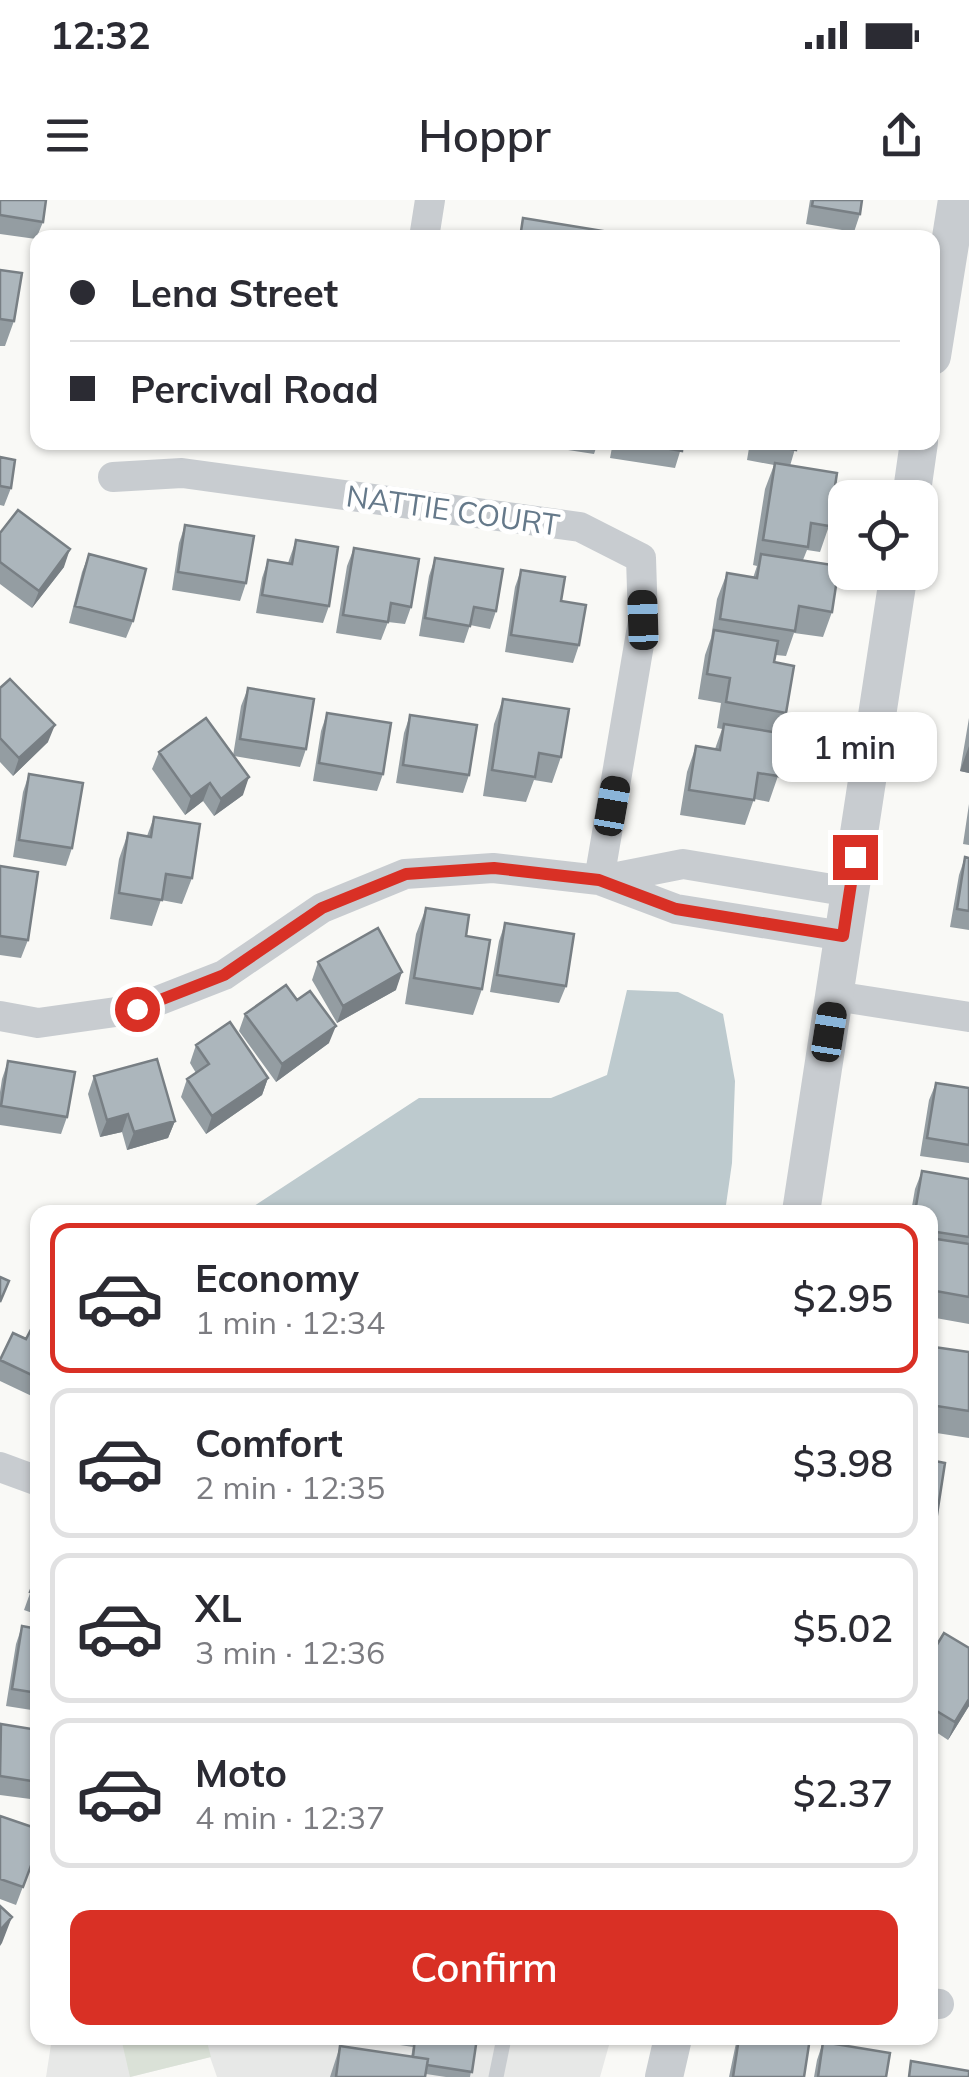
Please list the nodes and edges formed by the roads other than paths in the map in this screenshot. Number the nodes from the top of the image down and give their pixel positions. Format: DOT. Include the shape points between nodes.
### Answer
graph roads {
  1 [pos="430,200"];
  2 [pos="956,200"];
  3 [pos="425,230"];
  4 [pos="940,304"];
  5 [pos="918,450"];
  6 [pos="113,476"];
  7 [pos="914,480"];
  8 [pos="896,590"];
  9 [pos="599,880"];
  10 [pos="850,892"];
  11 [pos="843,936"];
  12 [pos="835,996"];
  13 [pos="0,1016"];
  14 [pos="969,1017"];
  15 [pos="801,1205"];
  16 [pos="2,1473"];
  17 [pos="30,1479"];
  18 [pos="503,2045"];
  19 [pos="671,2045"];
  20 [pos="496,2077"];
  21 [pos="664,2077"];
  1 -- 3 [label="street"];
  2 -- 4 [label="street"];
  5 -- 7 [label="street"];
  6 -- 9 [label="street, NATTIE COURT" via="182,473 580,527 641,558 643,620"];
  8 -- 10 [label="street"];
  9 -- 10 [label="street" via="683,864"];
  9 -- 11 [label="street" via="676,909"];
  9 -- 13 [label="street" via="494,868 406,874 322,908 224,975 137,1009 38,1022"];
  10 -- 11 [label="street"];
  11 -- 12 [label="street"];
  12 -- 14 [label="street"];
  12 -- 15 [label="street"];
  16 -- 17 [label="street"];
  18 -- 20 [label="lane"];
  19 -- 21 [label="street"];
}
